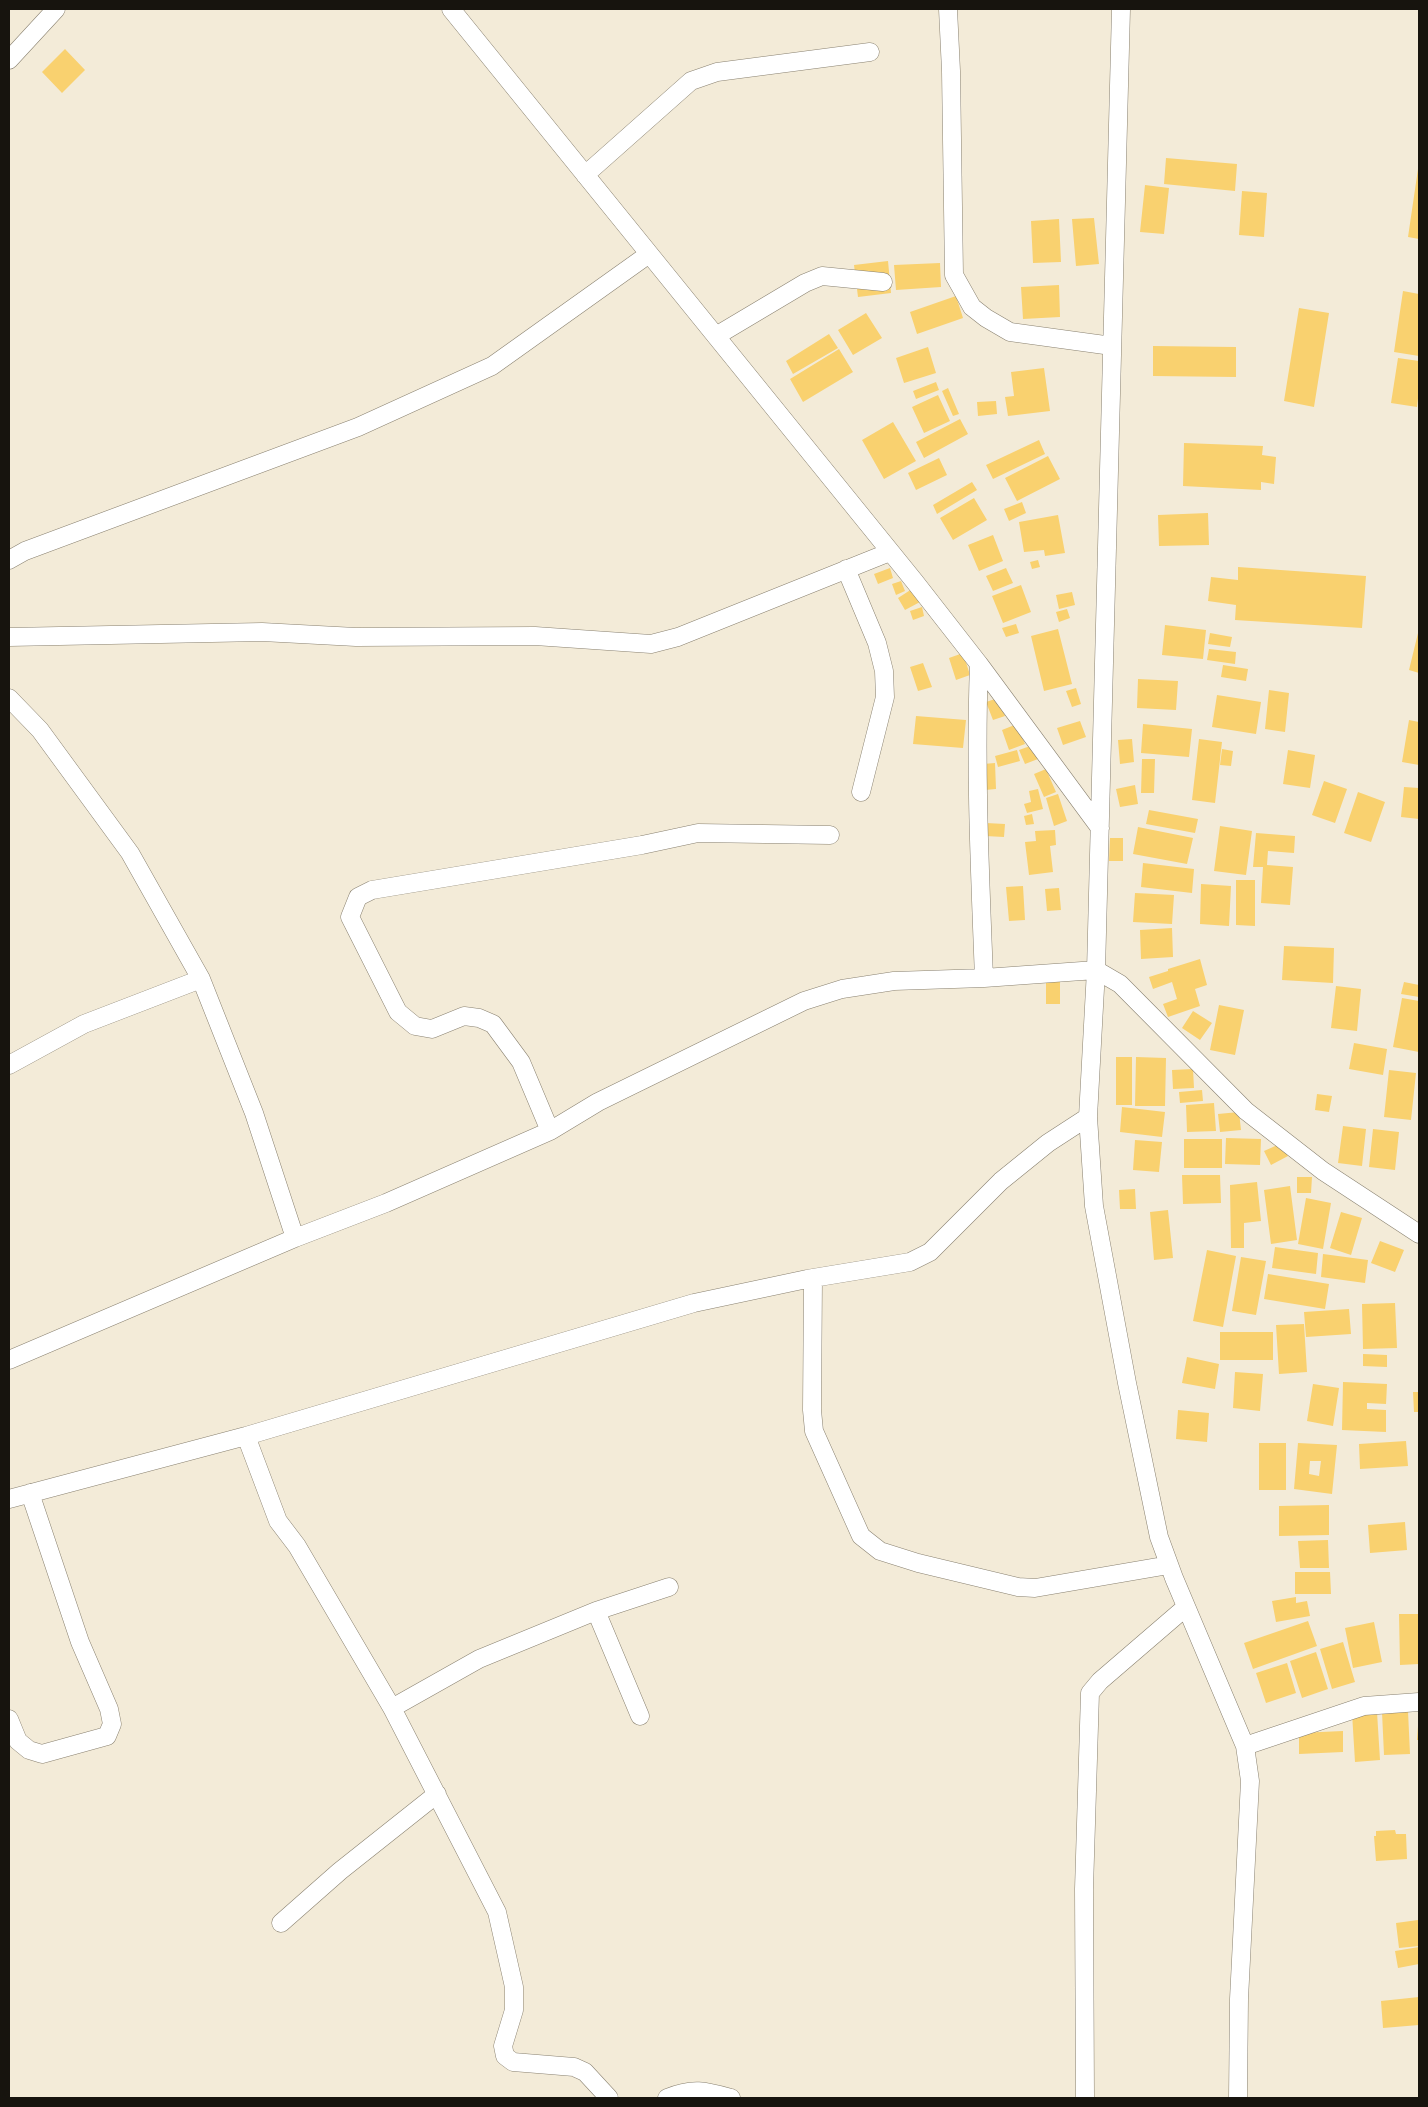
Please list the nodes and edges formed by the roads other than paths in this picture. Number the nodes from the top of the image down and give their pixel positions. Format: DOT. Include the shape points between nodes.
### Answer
graph roads {
  1 [pos="56,9"];
  2 [pos="451,9"];
  3 [pos="948,9"];
  4 [pos="1121,9"];
  5 [pos="870,52"];
  6 [pos="9,60"];
  7 [pos="585,175"];
  8 [pos="649,254"];
  9 [pos="882,282"];
  10 [pos="716,336"];
  11 [pos="1112,346"];
  12 [pos="890,552"];
  13 [pos="9,560"];
  14 [pos="846,569"];
  15 [pos="9,637"];
  16 [pos="979,664"];
  17 [pos="9,698"];
  18 [pos="861,792"];
  19 [pos="1100,828"];
  20 [pos="830,835"];
  21 [pos="1096,970"];
  22 [pos="984,978"];
  23 [pos="201,980"];
  24 [pos="9,1065"];
  25 [pos="1088,1117"];
  26 [pos="550,1131"];
  27 [pos="1419,1234"];
  28 [pos="296,1238"];
  29 [pos="814,1278"];
  30 [pos="9,1360"];
  31 [pos="246,1436"];
  32 [pos="30,1493"];
  33 [pos="9,1499"];
  34 [pos="1169,1565"];
  35 [pos="669,1587"];
  36 [pos="1186,1607"];
  37 [pos="596,1611"];
  38 [pos="1419,1702"];
  39 [pos="392,1708"];
  40 [pos="640,1716"];
  41 [pos="9,1719"];
  42 [pos="1245,1746"];
  43 [pos="437,1794"];
  44 [pos="281,1923"];
  45 [pos="609,2098"];
  46 [pos="667,2098"];
  47 [pos="731,2098"];
  48 [pos="1085,2098"];
  49 [pos="1238,2098"];
  1 -- 6 [label="street"];
  2 -- 7 [label="street"];
  3 -- 11 [label="street" via="954,275 958,284 972,306 1010,332"];
  4 -- 11 [label="street"];
  5 -- 7 [label="street" via="717,72 691,81"];
  7 -- 8 [label="street"];
  8 -- 10 [label="street"];
  8 -- 13 [label="street" via="492,366 358,427 25,551"];
  9 -- 10 [label="street" via="822,276"];
  10 -- 12 [label="street"];
  11 -- 19 [label="street"];
  12 -- 14 [label="street"];
  12 -- 16 [label="street"];
  14 -- 15 [label="street" via="678,636 650,644 534,636 356,637 262,632"];
  14 -- 18 [label="street" via="877,643 884,671 885,697"];
  16 -- 19 [label="street"];
  16 -- 22 [label="street" via="977,741"];
  17 -- 23 [label="street" via="40,730 130,853"];
  19 -- 21 [label="street"];
  20 -- 26 [label="street" via="698,833 372,890 358,898 350,917 398,1012 415,1026 432,1028 464,1016 493,1024 521,1062"];
  21 -- 22 [label="street"];
  21 -- 25 [label="street"];
  21 -- 27 [label="street" via="1120,984 1246,1111 1324,1171"];
  22 -- 26 [label="street" via="894,982 842,989 804,1001 598,1102"];
  23 -- 24 [label="street" via="84,1024"];
  23 -- 28 [label="street" via="254,1112"];
  25 -- 29 [label="street" via="1048,1143 1001,1181 930,1252 910,1262"];
  25 -- 34 [label="street" via="1094,1206 1159,1537"];
  26 -- 28 [label="street" via="386,1203"];
  28 -- 30 [label="street"];
  29 -- 31 [label="street" via="694,1303"];
  29 -- 34 [label="street" via="814,1430 861,1536 870,1544 880,1551 918,1563 1018,1587 1035,1588"];
  31 -- 32 [label="street"];
  31 -- 39 [label="street" via="278,1521 297,1546"];
  32 -- 33 [label="street"];
  32 -- 41 [label="street" via="80,1642 109,1709 112,1724 107,1736 42,1754 29,1750 18,1741"];
  34 -- 36 [label="street"];
  35 -- 37 [label="street"];
  36 -- 42 [label="street"];
  36 -- 48 [label="street" via="1100,1681 1090,1694 1084,1889"];
  37 -- 39 [label="street" via="479,1659"];
  37 -- 40 [label="street"];
  38 -- 42 [label="street" via="1364,1706"];
  39 -- 43 [label="street"];
  42 -- 49 [label="street" via="1250,1781 1239,1999"];
  43 -- 44 [label="street"];
  43 -- 45 [label="street" via="498,1912 514,1987 514,2010 503,2046 505,2056 513,2062 574,2067 585,2072"];
  46 -- 47 [label="street" via="687,2091 705,2090"];
}
